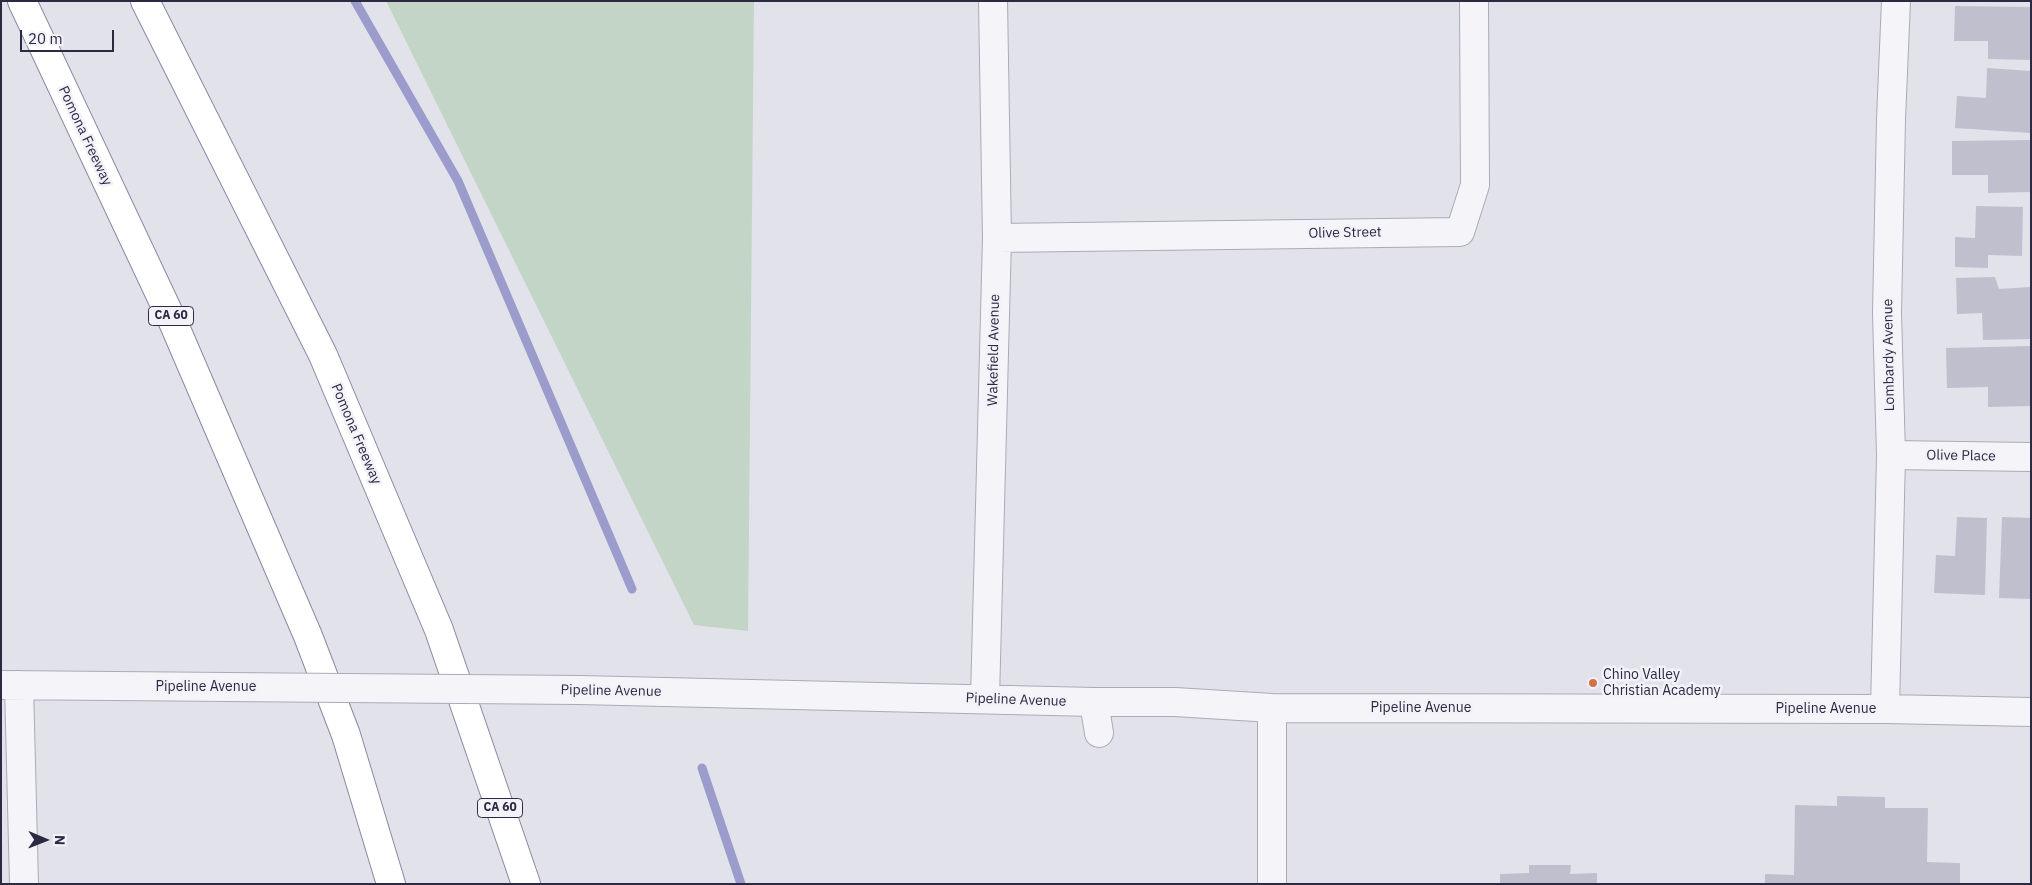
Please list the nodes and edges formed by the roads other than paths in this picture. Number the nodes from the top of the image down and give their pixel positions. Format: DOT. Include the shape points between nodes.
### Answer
graph roads {
  1 [pos="22,1"];
  2 [pos="145,1"];
  3 [pos="993,1"];
  4 [pos="1474,1"];
  5 [pos="1896,1"];
  6 [pos="997,238"];
  7 [pos="1891,455"];
  8 [pos="2031,457"];
  9 [pos="10,685"];
  10 [pos="985,698"];
  11 [pos="1094,702"];
  12 [pos="1272,708"];
  13 [pos="1885,708"];
  14 [pos="2031,712"];
  15 [pos="1099,733"];
  16 [pos="24,884"];
  17 [pos="391,884"];
  18 [pos="526,884"];
  19 [pos="1272,884"];
  1 -- 17 [label="highway, Pomona Freeway / CA 60" via="173,322 304,628 346,735"];
  2 -- 18 [label="highway, Pomona Freeway / CA 60" via="323,355 439,630"];
  3 -- 6 [label="street, Wakefield Avenue"];
  4 -- 6 [label="street, Olive Street" via="1475,185 1460,232"];
  5 -- 7 [label="street, Lombardy Avenue" via="1887,314"];
  6 -- 10 [label="street, Wakefield Avenue"];
  7 -- 8 [label="street, Olive Place"];
  7 -- 13 [label="street, Lombardy Avenue"];
  9 -- 10 [label="street, Pipeline Avenue, bridge" via="579,690"];
  9 -- 16 [label="street"];
  10 -- 11 [label="street, Pipeline Avenue"];
  11 -- 12 [label="street, Pipeline Avenue" via="1175,702"];
  11 -- 15 [label="street"];
  12 -- 13 [label="street, Pipeline Avenue"];
  12 -- 19 [label="street"];
  13 -- 14 [label="street, Pipeline Avenue"];
}
